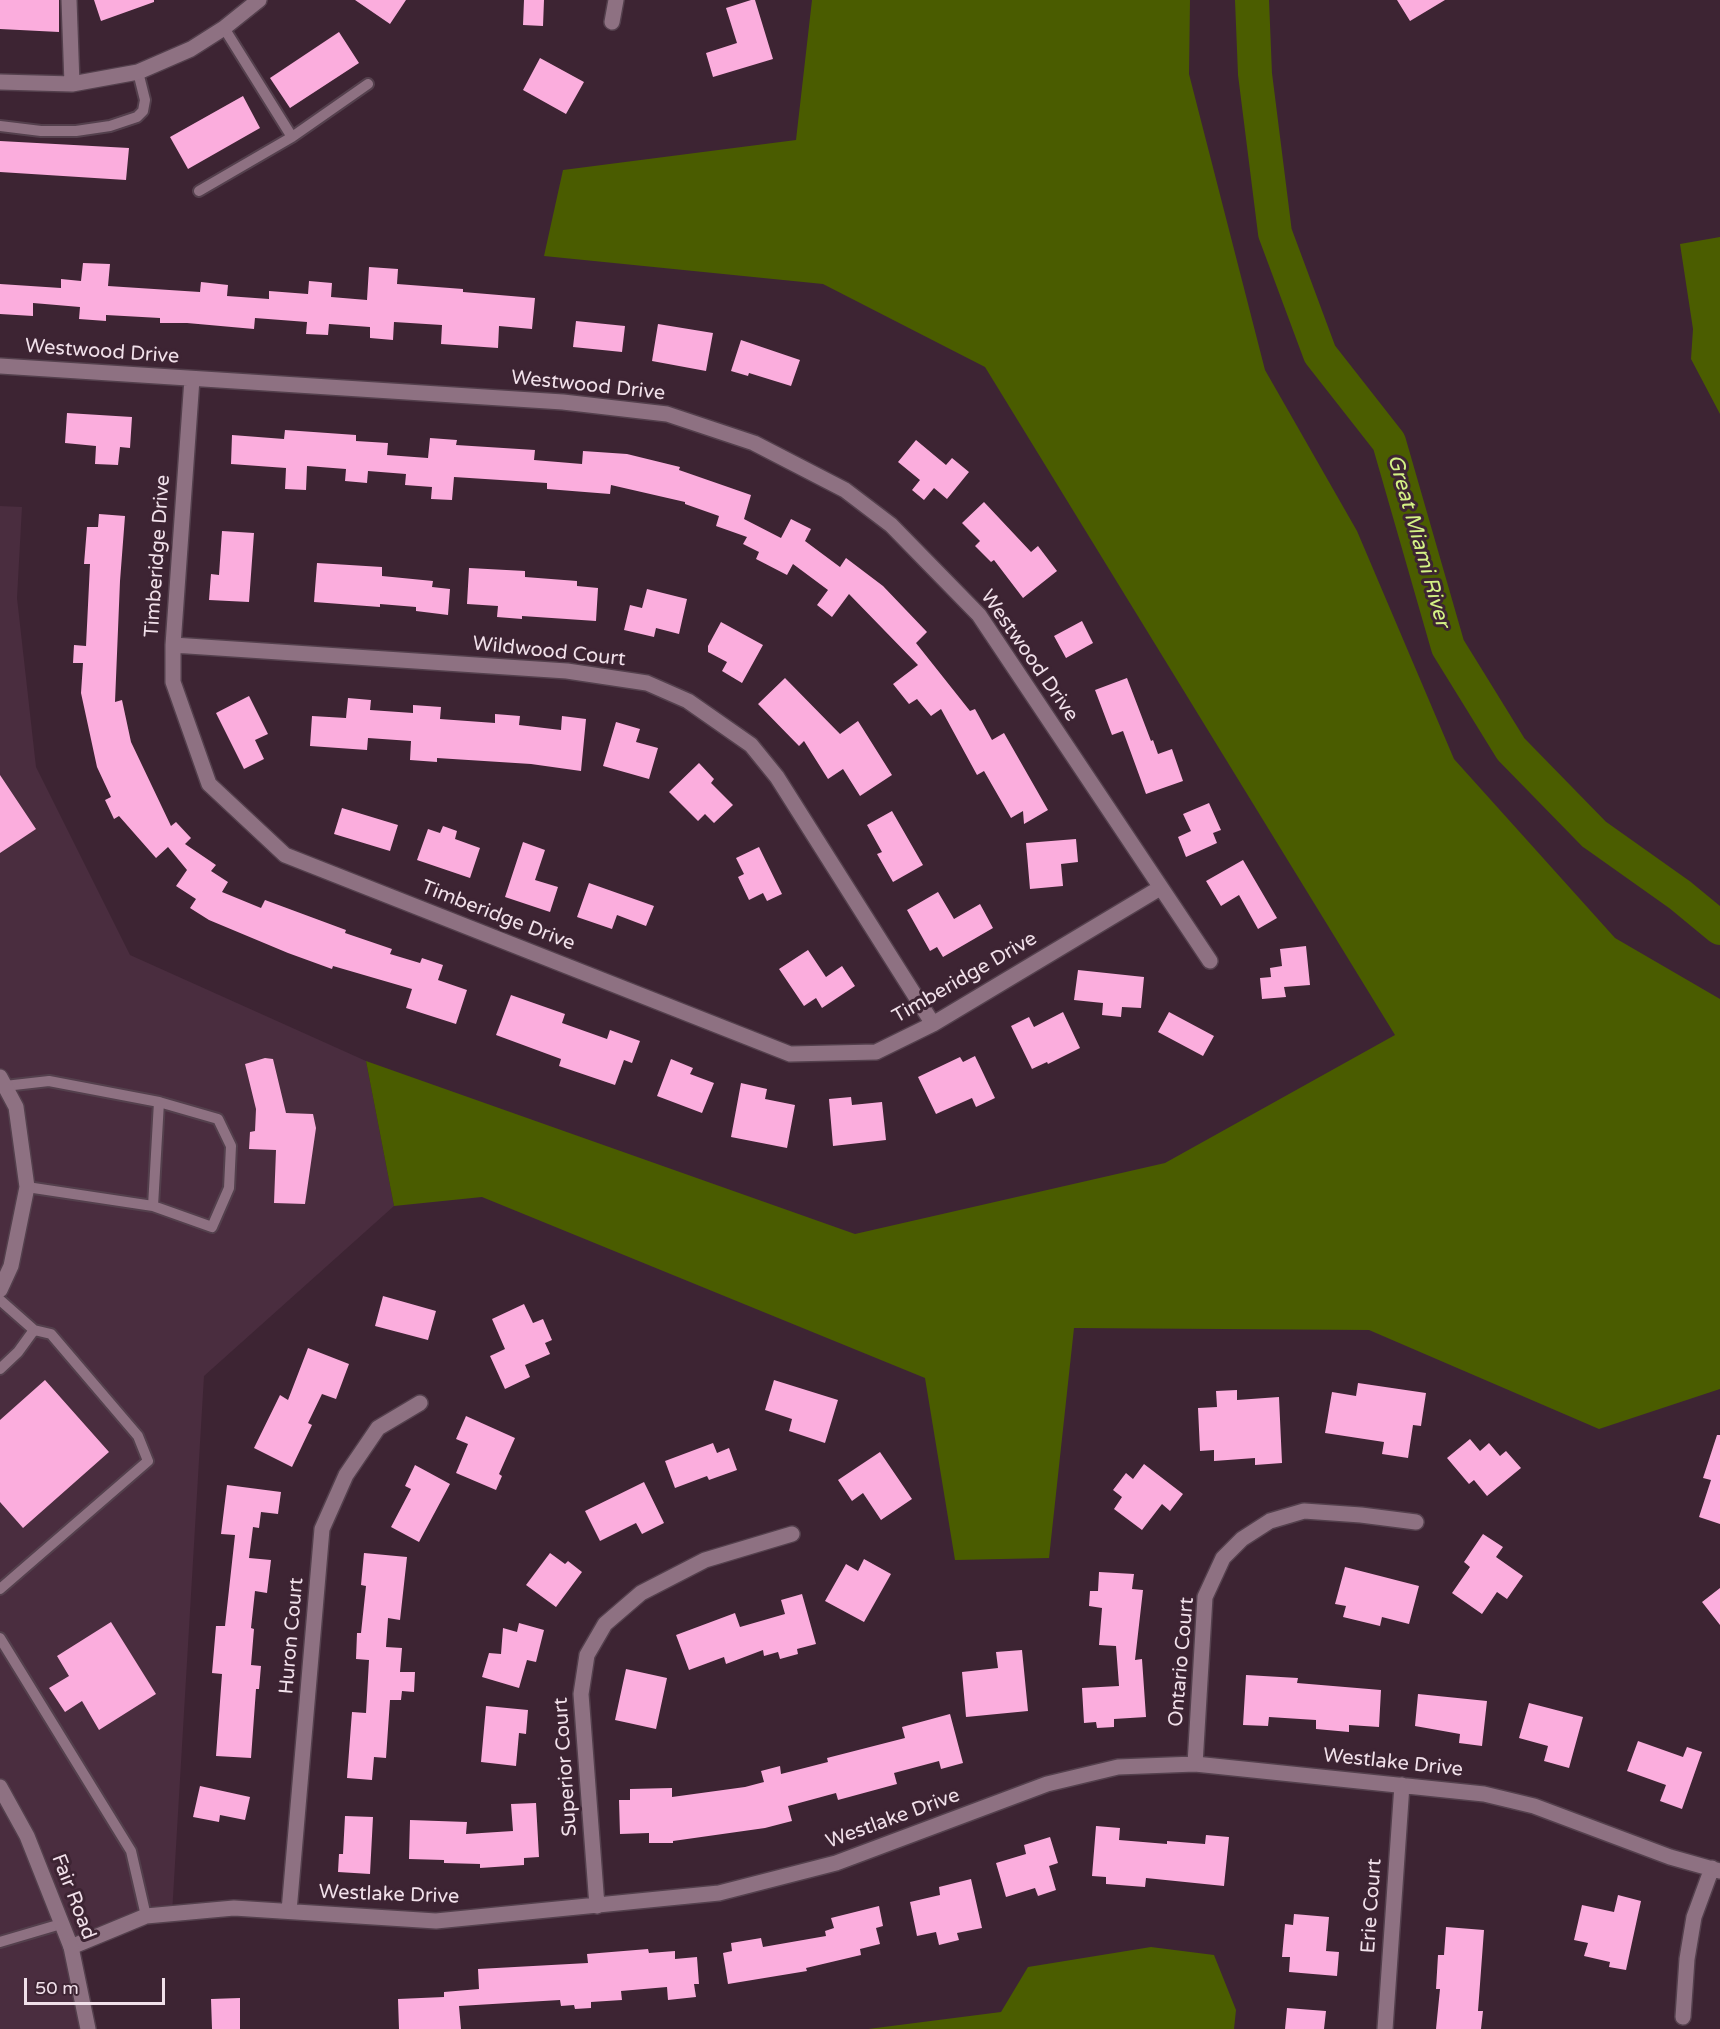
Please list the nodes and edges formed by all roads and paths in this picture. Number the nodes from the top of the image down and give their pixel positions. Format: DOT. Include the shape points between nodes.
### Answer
graph roads {
  1 [pos="69,0"];
  2 [pos="259,0"];
  3 [pos="616,0"];
  4 [pos="612,22"];
  5 [pos="224,28"];
  6 [pos="138,72"];
  7 [pos="0,82"];
  8 [pos="72,84"];
  9 [pos="368,84"];
  10 [pos="0,126"];
  11 [pos="292,137"];
  12 [pos="199,191"];
  13 [pos="0,366"];
  14 [pos="192,379"];
  15 [pos="173,645"];
  16 [pos="1160,888"];
  17 [pos="1210,961"];
  18 [pos="933,1024"];
  19 [pos="3,1081"];
  20 [pos="159,1102"];
  21 [pos="27,1187"];
  22 [pos="153,1206"];
  23 [pos="0,1290"];
  24 [pos="0,1300"];
  25 [pos="34,1330"];
  26 [pos="0,1369"];
  27 [pos="420,1403"];
  28 [pos="1416,1522"];
  29 [pos="792,1534"];
  30 [pos="0,1589"];
  31 [pos="0,1638"];
  32 [pos="1195,1764"];
  33 [pos="1402,1785"];
  34 [pos="0,1787"];
  35 [pos="1716,1869"];
  36 [pos="597,1906"];
  37 [pos="289,1911"];
  38 [pos="146,1916"];
  39 [pos="61,1923"];
  40 [pos="0,1942"];
  41 [pos="71,1947"];
  42 [pos="1683,2017"];
  43 [pos="88,2029"];
  44 [pos="1385,2029"];
  1 -- 8 [label="street"];
  2 -- 5 [label="street"];
  3 -- 4 [label="street"];
  5 -- 6 [label="street" via="191,49"];
  5 -- 11 [label="lane"];
  6 -- 8 [label="street"];
  6 -- 10 [label="lane" via="145,100 137,117 76,131"];
  7 -- 8 [label="street"];
  9 -- 11 [label="lane"];
  11 -- 12 [label="lane"];
  13 -- 14 [label="street, Westwood Drive"];
  14 -- 15 [label="street, Timberidge Drive"];
  14 -- 16 [label="street, Westwood Drive" via="563,402 667,414 753,443 845,490 891,525 979,615"];
  15 -- 18 [label="street, Wildwood Court" via="567,671 647,683 688,701 751,746 777,777"];
  15 -- 18 [label="street, Timberidge Drive" via="173,682 209,784 285,855 790,1054 876,1052"];
  16 -- 17 [label="street, Westwood Drive"];
  16 -- 18 [label="street, Timberidge Drive"];
  19 -- 20 [label="lane" via="49,1081"];
  19 -- 21 [label="street" via="16,1107"];
  20 -- 22 [label="lane"];
  20 -- 22 [label="lane" via="218,1119 231,1146 229,1188 212,1227"];
  21 -- 22 [label="lane"];
  21 -- 23 [label="street" via="11,1266"];
  24 -- 25 [label="lane"];
  25 -- 26 [label="lane"];
  25 -- 30 [label="lane" via="51,1334 138,1436 148,1461"];
  27 -- 37 [label="street, Huron Court" via="378,1428 346,1475 322,1529"];
  28 -- 32 [label="street, Ontario Court" via="1304,1511 1270,1521 1242,1539 1223,1558 1205,1597"];
  29 -- 36 [label="street, Superior Court" via="705,1560 641,1593 605,1624 587,1655 581,1694"];
  31 -- 38 [label="lane" via="130,1851"];
  32 -- 33 [label="street, Westlake Drive"];
  32 -- 36 [label="street, Westlake Drive" via="1118,1767 1047,1784 837,1863 719,1893"];
  33 -- 35 [label="street, Westlake Drive" via="1484,1794 1534,1806 1670,1857"];
  33 -- 44 [label="street, Erie Court"];
  34 -- 39 [label="street, Fair Road" via="27,1836"];
  35 -- 42 [label="street" via="1694,1917"];
  36 -- 37 [label="street, Westlake Drive" via="436,1922"];
  37 -- 38 [label="street, Westlake Drive" via="234,1908"];
  38 -- 41 [label="street, Westlake Drive"];
  39 -- 40 [label="lane"];
  39 -- 41 [label="street, Fair Road"];
  41 -- 43 [label="street, Fair Road"];
}
